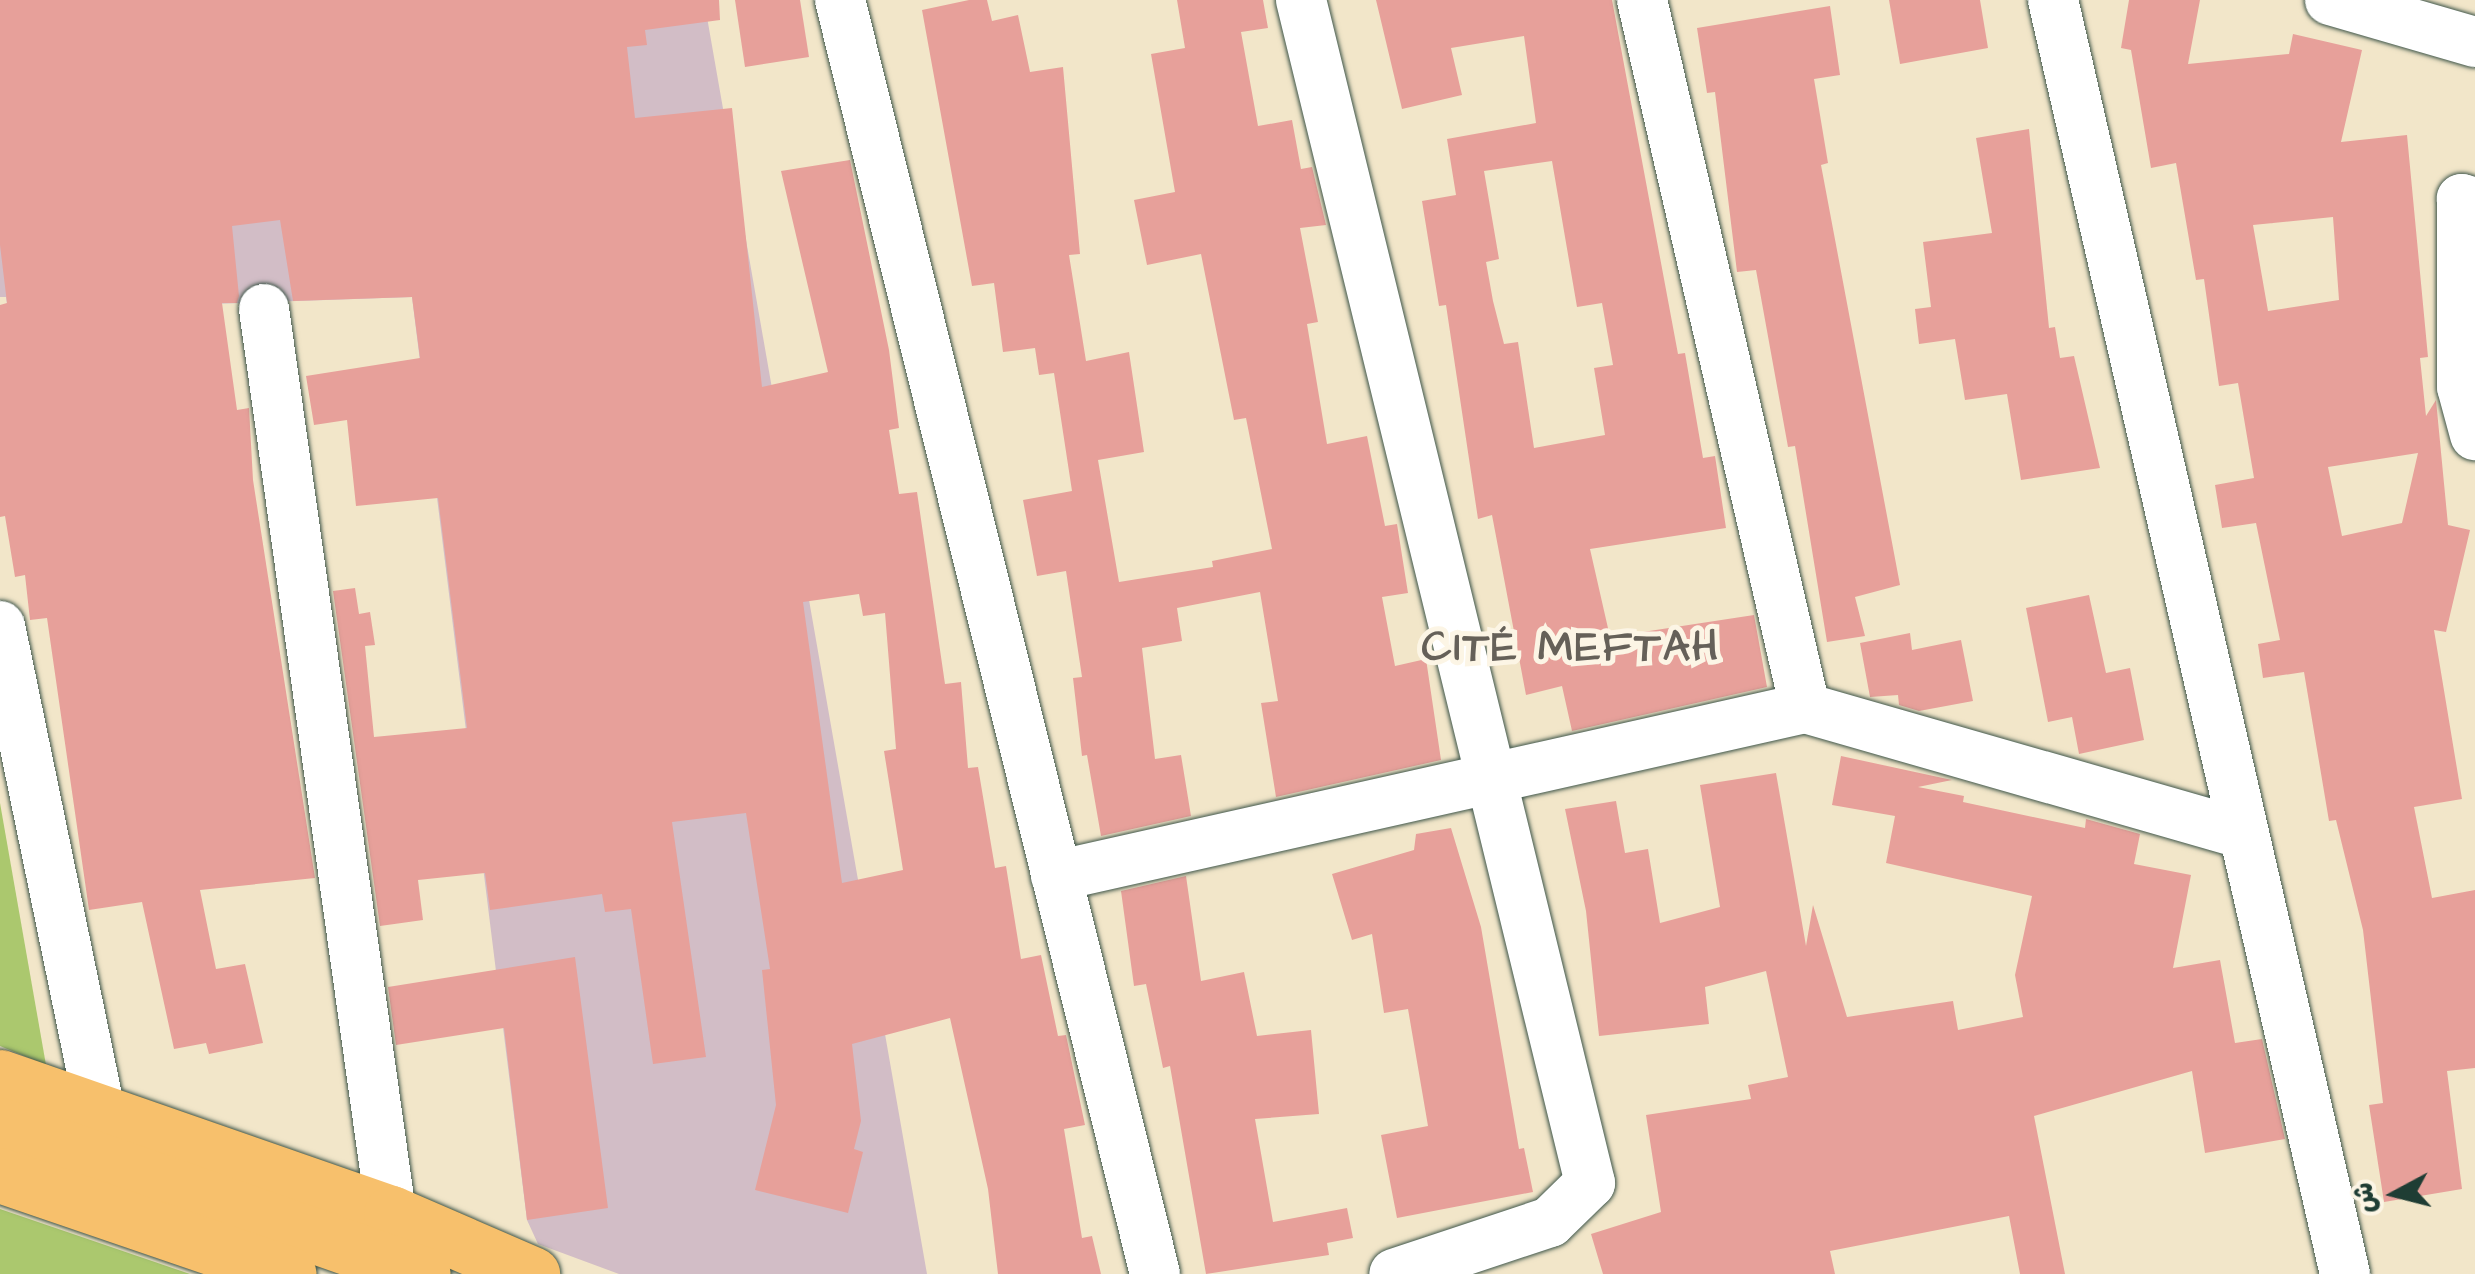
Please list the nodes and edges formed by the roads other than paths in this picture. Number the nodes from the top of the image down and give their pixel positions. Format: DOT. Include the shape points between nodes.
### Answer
graph roads {
  1 [pos="840,0"];
  2 [pos="1301,0"];
  3 [pos="1642,0"];
  4 [pos="2053,0"];
  5 [pos="2330,0"];
  6 [pos="2475,42"];
  7 [pos="2475,203"];
  8 [pos="264,308"];
  9 [pos="2475,435"];
  10 [pos="0,626"];
  11 [pos="1805,708"];
  12 [pos="1490,778"];
  13 [pos="2243,834"];
  14 [pos="1056,876"];
  15 [pos="0,1077"];
  16 [pos="101,1116"];
  17 [pos="0,1125"];
  18 [pos="0,1175"];
  19 [pos="391,1213"];
  20 [pos="290,1274"];
  21 [pos="423,1274"];
  22 [pos="532,1274"];
  23 [pos="1155,1274"];
  24 [pos="1394,1274"];
  25 [pos="2344,1274"];
  1 -- 14 [label="street"];
  2 -- 12 [label="street"];
  3 -- 11 [label="street"];
  4 -- 13 [label="street"];
  5 -- 6 [label="street"];
  7 -- 9 [label="street" via="2462,199 2462,387"];
  8 -- 19 [label="street"];
  10 -- 16 [label="street"];
  11 -- 12 [label="street"];
  11 -- 13 [label="street"];
  12 -- 14 [label="street"];
  12 -- 24 [label="street" via="1590,1184 1550,1222"];
  13 -- 25 [label="street"];
  14 -- 23 [label="street"];
  15 -- 16 [label="main road"];
  16 -- 19 [label="main road"];
  17 -- 21 [label="main road"];
  18 -- 20 [label="main road"];
  19 -- 22 [label="main road"];
}
